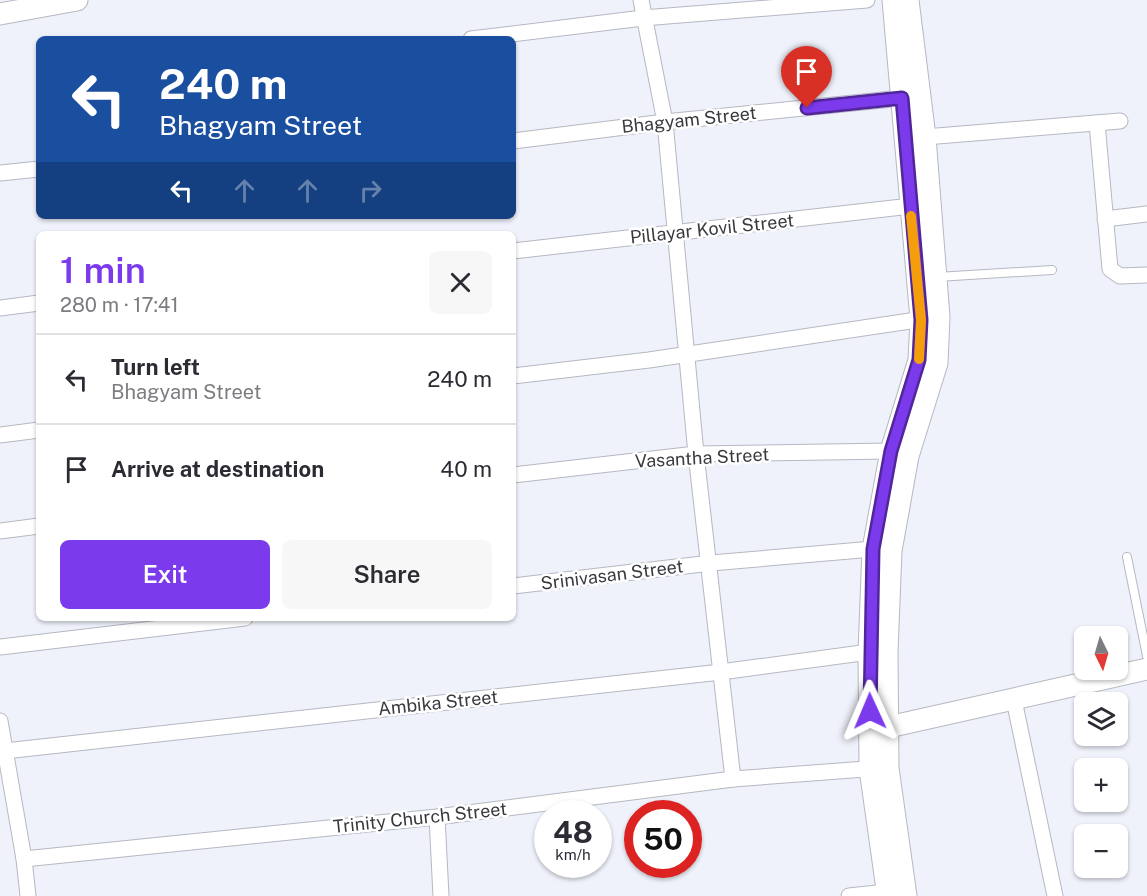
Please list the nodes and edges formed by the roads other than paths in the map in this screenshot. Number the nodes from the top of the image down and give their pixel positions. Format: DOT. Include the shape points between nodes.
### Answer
graph roads {
  1 [pos="77,0"];
  2 [pos="641,0"];
  3 [pos="867,0"];
  4 [pos="893,0"];
  5 [pos="908,0"];
  6 [pos="0,14"];
  7 [pos="643,18"];
  8 [pos="496,36"];
  9 [pos="902,98"];
  10 [pos="1120,121"];
  11 [pos="665,122"];
  12 [pos="1097,123"];
  13 [pos="925,137"];
  14 [pos="516,141"];
  15 [pos="36,169"];
  16 [pos="0,173"];
  17 [pos="910,206"];
  18 [pos="1147,214"];
  19 [pos="1105,219"];
  20 [pos="676,234"];
  21 [pos="516,251"];
  22 [pos="1052,270"];
  23 [pos="1147,275"];
  24 [pos="935,277"];
  25 [pos="36,303"];
  26 [pos="0,308"];
  27 [pos="930,318"];
  28 [pos="687,353"];
  29 [pos="516,376"];
  30 [pos="36,430"];
  31 [pos="0,435"];
  32 [pos="891,451"];
  33 [pos="696,454"];
  34 [pos="516,474"];
  35 [pos="36,526"];
  36 [pos="0,531"];
  37 [pos="873,549"];
  38 [pos="1126,557"];
  39 [pos="711,563"];
  40 [pos="516,586"];
  41 [pos="220,621"];
  42 [pos="0,647"];
  43 [pos="870,652"];
  44 [pos="1147,656"];
  45 [pos="1147,669"];
  46 [pos="721,672"];
  47 [pos="1014,700"];
  48 [pos="0,721"];
  49 [pos="879,729"];
  50 [pos="5,751"];
  51 [pos="879,768"];
  52 [pos="733,779"];
  53 [pos="6,786"];
  54 [pos="437,817"];
  55 [pos="24,859"];
  56 [pos="894,895"];
  57 [pos="28,896"];
  58 [pos="441,896"];
  59 [pos="849,896"];
  60 [pos="1055,896"];
  1 -- 6 [label="main road"];
  2 -- 7 [label="street"];
  3 -- 7 [label="street"];
  4 -- 9 [label="main road"];
  5 -- 13 [label="main road"];
  7 -- 8 [label="street"];
  7 -- 11 [label="street"];
  9 -- 11 [label="street, Bhagyam Street"];
  9 -- 17 [label="main road"];
  10 -- 12 [label="street"];
  11 -- 14 [label="street, Bhagyam Street"];
  11 -- 20 [label="street"];
  12 -- 13 [label="street"];
  12 -- 19 [label="street"];
  13 -- 24 [label="main road"];
  15 -- 16 [label="street"];
  17 -- 20 [label="street, Pillayar Kovil Street"];
  17 -- 27 [label="main road"];
  18 -- 19 [label="street"];
  19 -- 23 [label="street" via="1111,272 1120,276"];
  20 -- 21 [label="street, Pillayar Kovil Street"];
  20 -- 28 [label="street"];
  22 -- 24 [label="lane"];
  24 -- 27 [label="main road"];
  25 -- 26 [label="street"];
  27 -- 28 [label="street"];
  27 -- 32 [label="main road"];
  27 -- 49 [label="main road" via="937,363 908,456 891,551"];
  28 -- 29 [label="street"];
  28 -- 33 [label="street"];
  30 -- 31 [label="street"];
  32 -- 33 [label="street, Vasantha Street"];
  32 -- 37 [label="main road"];
  33 -- 34 [label="street, Vasantha Street"];
  33 -- 39 [label="street"];
  35 -- 36 [label="street"];
  37 -- 39 [label="street, Srinivasan Street"];
  37 -- 43 [label="main road"];
  38 -- 44 [label="lane"];
  39 -- 40 [label="street, Srinivasan Street"];
  39 -- 46 [label="street"];
  41 -- 42 [label="street"];
  43 -- 46 [label="street, Ambika Street"];
  43 -- 49 [label="main road"];
  45 -- 47 [label="main road"];
  46 -- 50 [label="street, Ambika Street"];
  46 -- 52 [label="street"];
  47 -- 49 [label="main road"];
  47 -- 60 [label="street"];
  48 -- 50 [label="street"];
  49 -- 51 [label="main road"];
  50 -- 53 [label="street"];
  51 -- 52 [label="street, Trinity Church Street"];
  51 -- 56 [label="main road"];
  52 -- 54 [label="street, Trinity Church Street"];
  53 -- 55 [label="street"];
  54 -- 55 [label="street, Trinity Church Street"];
  54 -- 58 [label="street"];
  55 -- 57 [label="street"];
  56 -- 59 [label="street"];
}
